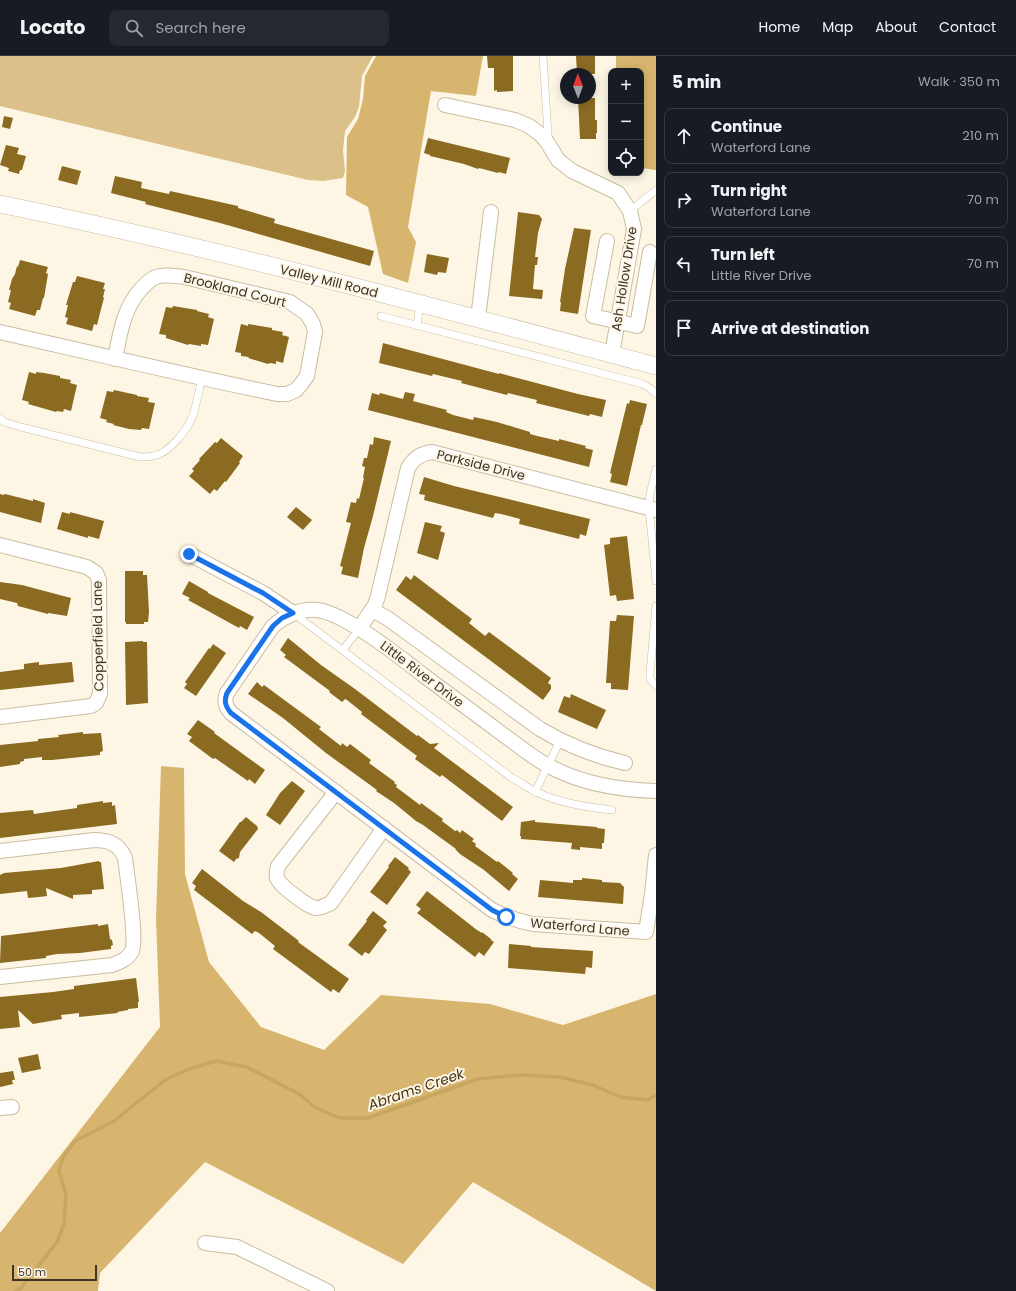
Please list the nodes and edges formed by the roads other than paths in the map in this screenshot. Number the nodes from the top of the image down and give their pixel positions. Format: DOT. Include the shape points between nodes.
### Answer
graph roads {
  1 [pos="543,56"];
  2 [pos="445,105"];
  3 [pos="551,148"];
  4 [pos="656,190"];
  5 [pos="0,204"];
  6 [pos="630,211"];
  7 [pos="491,212"];
  8 [pos="607,241"];
  9 [pos="650,252"];
  10 [pos="420,303"];
  11 [pos="381,316"];
  12 [pos="478,318"];
  13 [pos="618,322"];
  14 [pos="417,326"];
  15 [pos="0,332"];
  16 [pos="612,354"];
  17 [pos="115,359"];
  18 [pos="656,366"];
  19 [pos="202,378"];
  20 [pos="656,394"];
  21 [pos="0,418"];
  22 [pos="656,469"];
  23 [pos="652,509"];
  24 [pos="0,545"];
  25 [pos="189,554"];
  26 [pos="656,581"];
  27 [pos="656,606"];
  28 [pos="372,610"];
  29 [pos="293,613"];
  30 [pos="359,629"];
  31 [pos="343,650"];
  32 [pos="656,686"];
  33 [pos="0,717"];
  34 [pos="560,741"];
  35 [pos="625,763"];
  36 [pos="548,766"];
  37 [pos="656,791"];
  38 [pos="336,792"];
  39 [pos="535,792"];
  40 [pos="612,810"];
  41 [pos="384,828"];
  42 [pos="0,852"];
  43 [pos="656,854"];
  44 [pos="0,977"];
  45 [pos="205,1243"];
  46 [pos="327,1291"];
  1 -- 3 [label="lane"];
  2 -- 3 [label="street, Ash Hollow Drive" via="522,123 540,134"];
  3 -- 6 [label="street, Ash Hollow Drive" via="558,160 572,171 618,193"];
  4 -- 6 [label="lane"];
  5 -- 10 [label="street, Valley Mill Road" via="78,220"];
  6 -- 13 [label="street, Ash Hollow Drive" via="634,229"];
  7 -- 12 [label="street"];
  8 -- 13 [label="street" via="593,316"];
  9 -- 13 [label="street" via="637,326"];
  10 -- 12 [label="street, Valley Mill Road"];
  10 -- 14 [label="lane"];
  11 -- 14 [label="lane"];
  12 -- 16 [label="street, Valley Mill Road"];
  13 -- 16 [label="street, Ash Hollow Drive"];
  14 -- 20 [label="lane" via="643,384"];
  15 -- 17 [label="street, Brookland Court"];
  16 -- 18 [label="street, Valley Mill Road"];
  17 -- 19 [label="street, Brookland Court"];
  17 -- 19 [label="street, Brookland Court" via="123,320 130,304 155,277 184,277 290,302 307,314 313,324 314,341 307,376 296,390 287,394 277,394"];
  19 -- 21 [label="lane" via="193,415 187,427 175,442 154,456 140,457 21,427 4,422"];
  22 -- 23 [label="lane" via="650,494"];
  23 -- 26 [label="lane"];
  23 -- 28 [label="street, Parkside Drive" via="432,452 424,453 411,462 408,468 378,596"];
  24 -- 33 [label="street, Copperfield Lane" via="87,567 96,573 99,580 100,694 96,703 90,706"];
  25 -- 29 [label="street" via="263,593"];
  27 -- 32 [label="lane" via="650,672 650,679"];
  28 -- 30 [label="street, Parkside Drive"];
  28 -- 34 [label="street" via="387,618"];
  29 -- 30 [label="street, Little River Drive" via="318,610 330,613"];
  29 -- 31 [label="lane"];
  29 -- 38 [label="street, Waterford Lane" via="273,626 224,700 231,713"];
  30 -- 31 [label="lane"];
  30 -- 36 [label="street, Little River Drive"];
  31 -- 39 [label="lane" via="512,778"];
  34 -- 35 [label="street" via="602,758"];
  34 -- 36 [label="lane"];
  36 -- 37 [label="street, Little River Drive" via="603,785"];
  36 -- 39 [label="lane"];
  38 -- 41 [label="street, Waterford Lane"];
  38 -- 41 [label="street" via="276,872 281,884 308,906 316,908 331,903"];
  39 -- 40 [label="lane" via="570,804"];
  41 -- 43 [label="street, Waterford Lane" via="492,910 506,917 533,924 646,932"];
  42 -- 44 [label="street" via="103,840 118,846 125,858 134,937 132,951 112,965"];
  45 -- 46 [label="street" via="237,1247"];
}
